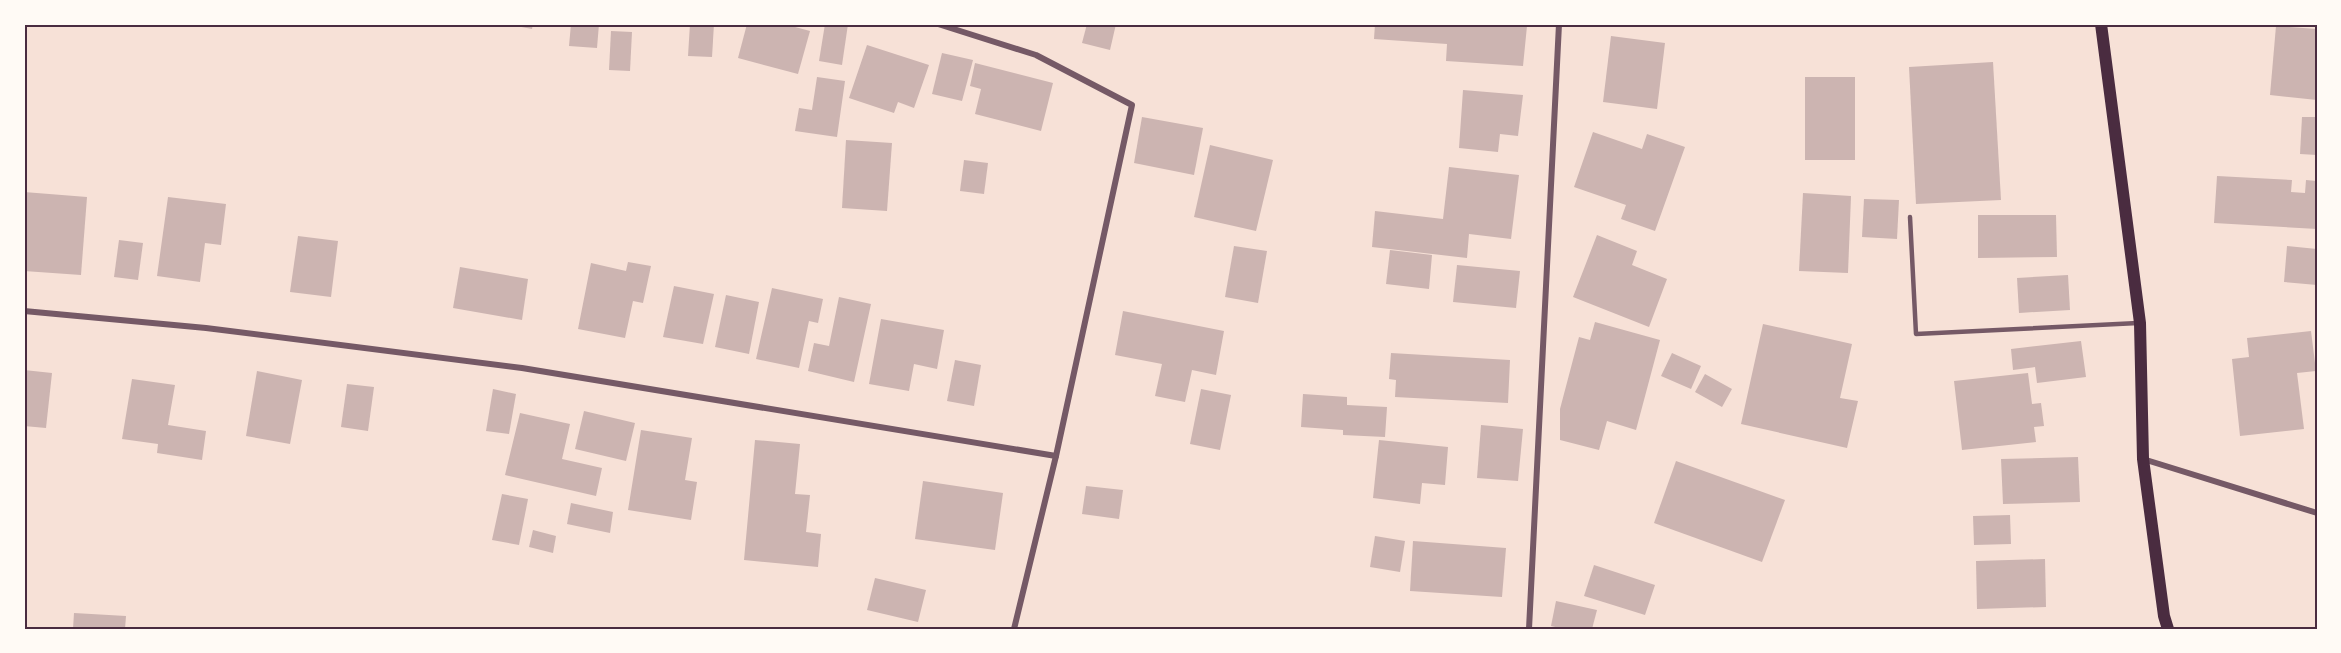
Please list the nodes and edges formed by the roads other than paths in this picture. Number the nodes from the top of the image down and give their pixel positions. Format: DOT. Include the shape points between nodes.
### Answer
graph roads {
  1 [pos="938,24"];
  2 [pos="1559,24"];
  3 [pos="2101,24"];
  4 [pos="1910,217"];
  5 [pos="24,311"];
  6 [pos="2140,323"];
  7 [pos="1056,456"];
  8 [pos="2143,459"];
  9 [pos="2317,513"];
  10 [pos="2166,625"];
  11 [pos="1014,629"];
  12 [pos="1528,629"];
  1 -- 7 [label="street" via="1036,55 1132,105"];
  2 -- 12 [label="street"];
  3 -- 6 [label="main road"];
  4 -- 6 [label="lane" via="1916,334"];
  5 -- 7 [label="street" via="206,328 522,368"];
  6 -- 8 [label="main road"];
  7 -- 11 [label="street"];
  8 -- 9 [label="street"];
  8 -- 10 [label="main road"];
}
